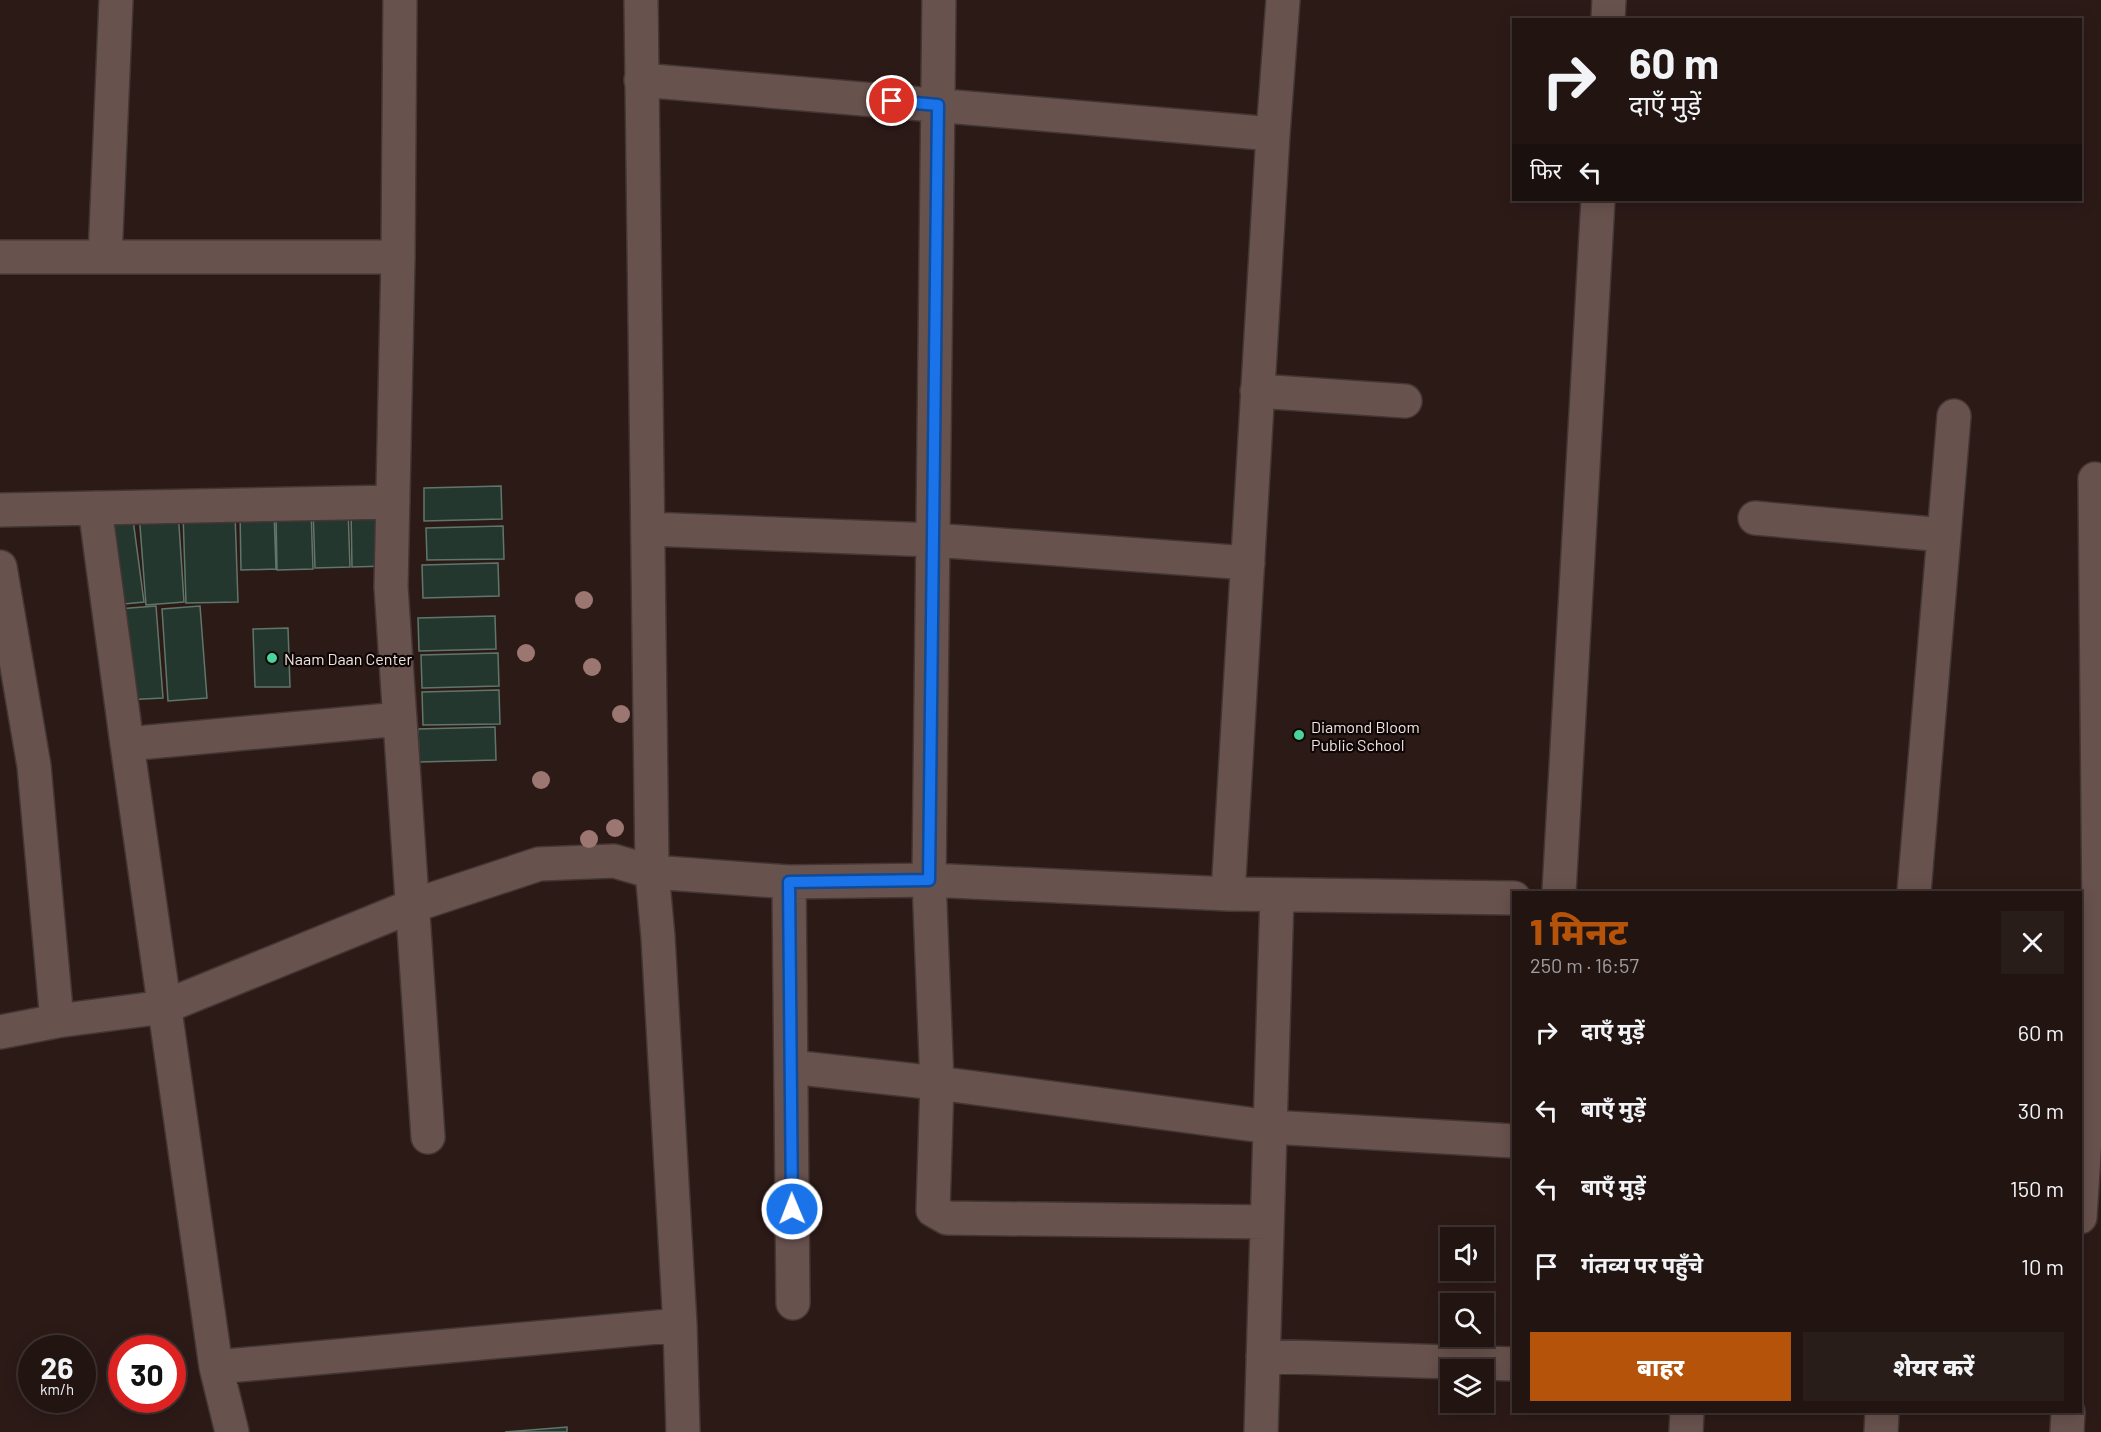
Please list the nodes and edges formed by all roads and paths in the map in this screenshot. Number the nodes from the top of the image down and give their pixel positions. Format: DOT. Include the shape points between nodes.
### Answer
graph roads {
  1 [pos="116,0"];
  2 [pos="400,0"];
  3 [pos="641,0"];
  4 [pos="939,0"];
  5 [pos="1283,0"];
  6 [pos="1609,0"];
  7 [pos="1608,18"];
  8 [pos="641,80"];
  9 [pos="938,105"];
  10 [pos="1273,134"];
  11 [pos="1598,201"];
  12 [pos="0,257"];
  13 [pos="105,257"];
  14 [pos="398,257"];
  15 [pos="1257,391"];
  16 [pos="1405,401"];
  17 [pos="1954,416"];
  18 [pos="2095,479"];
  19 [pos="393,502"];
  20 [pos="95,508"];
  21 [pos="0,510"];
  22 [pos="1755,518"];
  23 [pos="648,528"];
  24 [pos="1944,535"];
  25 [pos="933,540"];
  26 [pos="1248,563"];
  27 [pos="0,567"];
  28 [pos="2099,598"];
  29 [pos="400,719"];
  30 [pos="127,744"];
  31 [pos="652,872"];
  32 [pos="929,880"];
  33 [pos="789,882"];
  34 [pos="1559,891"];
  35 [pos="1914,891"];
  36 [pos="1228,894"];
  37 [pos="1277,895"];
  38 [pos="1512,898"];
  39 [pos="412,906"];
  40 [pos="2094,916"];
  41 [pos="164,1007"];
  42 [pos="57,1021"];
  43 [pos="0,1032"];
  44 [pos="791,1067"];
  45 [pos="937,1083"];
  46 [pos="1270,1127"];
  47 [pos="428,1137"];
  48 [pos="1512,1141"];
  49 [pos="2089,1160"];
  50 [pos="2082,1204"];
  51 [pos="1267,1222"];
  52 [pos="793,1303"];
  53 [pos="680,1325"];
  54 [pos="1263,1356"];
  55 [pos="1512,1364"];
  56 [pos="216,1367"];
  57 [pos="1687,1413"];
  58 [pos="1882,1413"];
  59 [pos="2068,1413"];
  60 [pos="232,1432"];
  61 [pos="683,1432"];
  62 [pos="1261,1432"];
  63 [pos="1686,1432"];
  64 [pos="1881,1432"];
  65 [pos="2067,1432"];
  1 -- 13 [label="street"];
  2 -- 14 [label="street"];
  3 -- 8 [label="street"];
  4 -- 9 [label="street"];
  5 -- 10 [label="street"];
  6 -- 7 [label="street"];
  8 -- 9 [label="street"];
  8 -- 23 [label="street"];
  9 -- 10 [label="street"];
  9 -- 25 [label="street"];
  10 -- 15 [label="street"];
  11 -- 34 [label="street"];
  12 -- 13 [label="street"];
  13 -- 14 [label="street"];
  14 -- 19 [label="street"];
  15 -- 16 [label="street"];
  15 -- 26 [label="street"];
  17 -- 24 [label="street"];
  18 -- 28 [label="street"];
  19 -- 20 [label="street"];
  19 -- 29 [label="street" via="391,587"];
  20 -- 21 [label="street"];
  20 -- 30 [label="street"];
  22 -- 24 [label="street"];
  23 -- 25 [label="street"];
  23 -- 31 [label="street"];
  24 -- 35 [label="street"];
  25 -- 26 [label="street"];
  25 -- 32 [label="street"];
  26 -- 36 [label="street"];
  27 -- 42 [label="street" via="34,765"];
  28 -- 40 [label="street"];
  29 -- 30 [label="street"];
  29 -- 39 [label="street"];
  30 -- 41 [label="street"];
  31 -- 33 [label="street"];
  31 -- 39 [label="street" via="614,861 539,864"];
  31 -- 53 [label="street"];
  32 -- 33 [label="street"];
  32 -- 36 [label="street"];
  32 -- 45 [label="street"];
  33 -- 44 [label="street"];
  36 -- 37 [label="street"];
  37 -- 38 [label="street"];
  37 -- 46 [label="street"];
  39 -- 41 [label="street"];
  39 -- 47 [label="street"];
  40 -- 49 [label="street"];
  41 -- 42 [label="street"];
  41 -- 56 [label="street"];
  42 -- 43 [label="street"];
  44 -- 45 [label="street"];
  44 -- 52 [label="street"];
  45 -- 46 [label="street"];
  45 -- 51 [label="street" via="933,1210 947,1218"];
  46 -- 48 [label="street"];
  46 -- 51 [label="street"];
  49 -- 50 [label="street"];
  51 -- 54 [label="street"];
  53 -- 56 [label="street"];
  53 -- 61 [label="street"];
  54 -- 55 [label="street"];
  54 -- 62 [label="street"];
  56 -- 60 [label="street"];
  57 -- 63 [label="street"];
  58 -- 64 [label="street"];
  59 -- 65 [label="street"];
}
